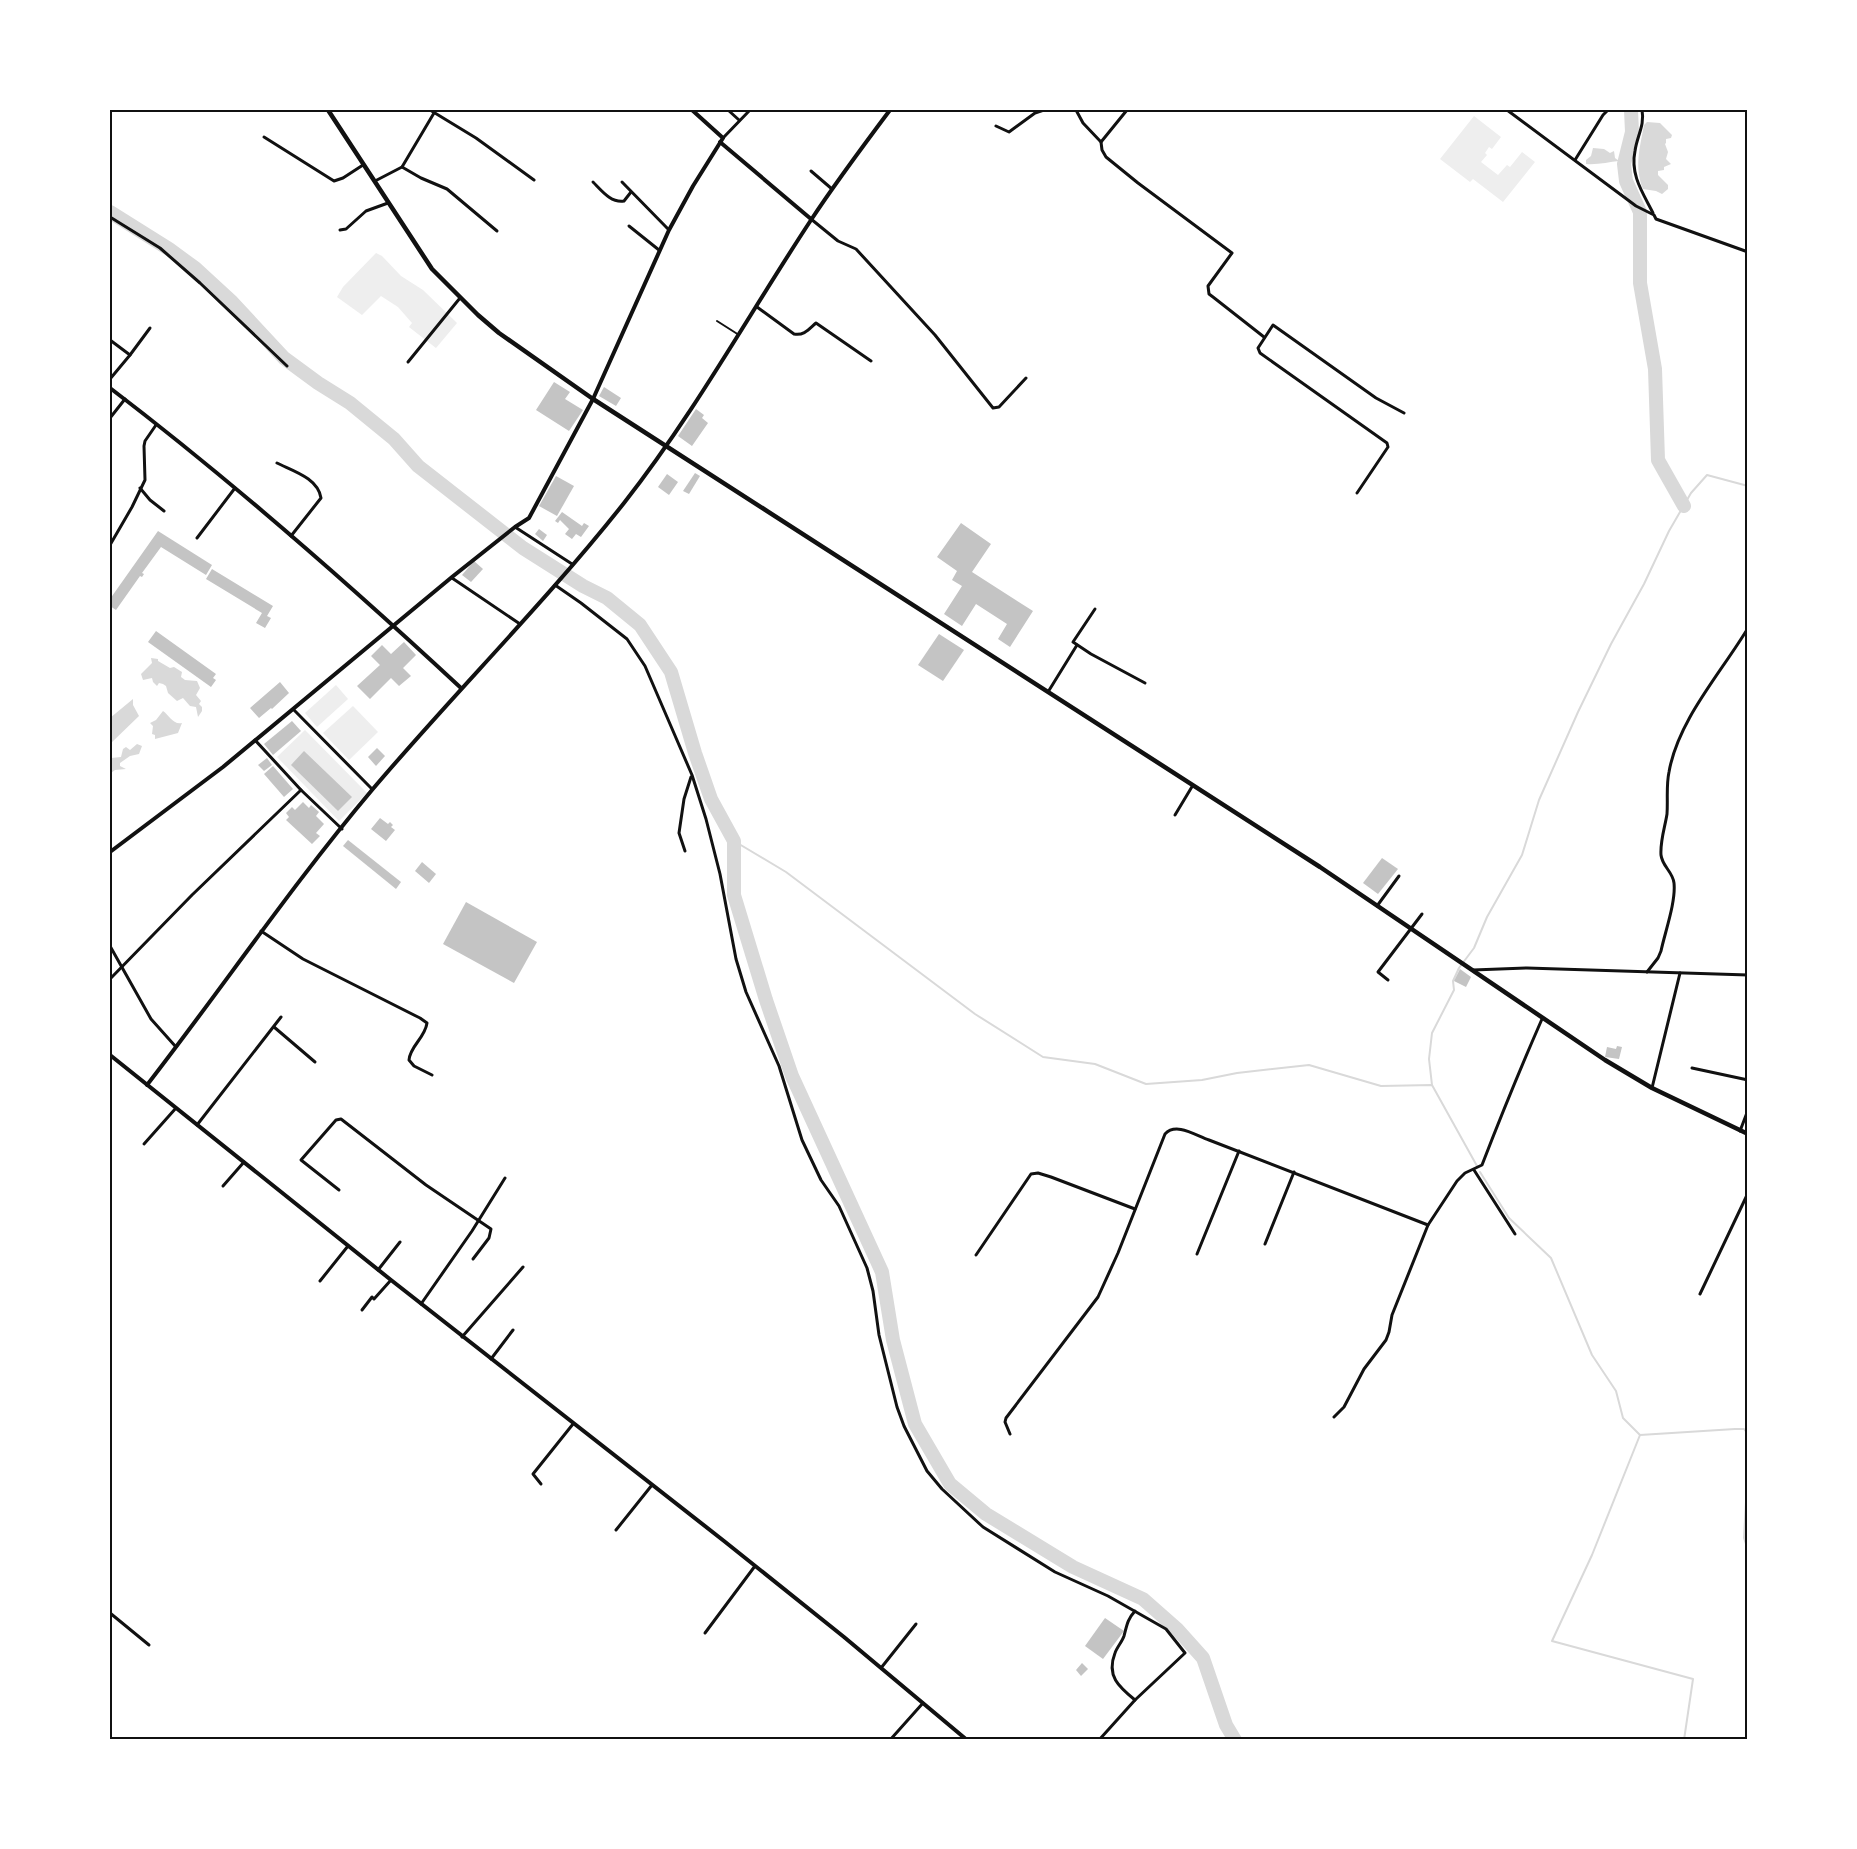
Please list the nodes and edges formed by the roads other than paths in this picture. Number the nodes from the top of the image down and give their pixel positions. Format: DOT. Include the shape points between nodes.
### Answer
graph roads {
  1 [pos="328,110"];
  2 [pos="430,110"];
  3 [pos="692,110"];
  4 [pos="728,110"];
  5 [pos="750,110"];
  6 [pos="890,110"];
  7 [pos="1044,110"];
  8 [pos="1076,110"];
  9 [pos="1127,110"];
  10 [pos="1507,110"];
  11 [pos="1608,110"];
  12 [pos="1642,110"];
  13 [pos="434,113"];
  14 [pos="739,120"];
  15 [pos="996,126"];
  16 [pos="264,136"];
  17 [pos="722,140"];
  18 [pos="1101,142"];
  19 [pos="1574,161"];
  20 [pos="363,165"];
  21 [pos="402,167"];
  22 [pos="811,171"];
  23 [pos="534,180"];
  24 [pos="375,181"];
  25 [pos="593,182"];
  26 [pos="622,182"];
  27 [pos="832,189"];
  28 [pos="631,192"];
  29 [pos="388,203"];
  30 [pos="1654,214"];
  31 [pos="110,217"];
  32 [pos="811,219"];
  33 [pos="629,226"];
  34 [pos="340,230"];
  35 [pos="497,231"];
  36 [pos="669,231"];
  37 [pos="659,250"];
  38 [pos="1748,252"];
  39 [pos="460,298"];
  40 [pos="757,307"];
  41 [pos="717,321"];
  42 [pos="150,328"];
  43 [pos="739,335"];
  44 [pos="1264,337"];
  45 [pos="110,340"];
  46 [pos="130,355"];
  47 [pos="871,361"];
  48 [pos="408,362"];
  49 [pos="287,366"];
  50 [pos="1026,378"];
  51 [pos="110,379"];
  52 [pos="110,388"];
  53 [pos="125,399"];
  54 [pos="593,399"];
  55 [pos="1404,413"];
  56 [pos="110,418"];
  57 [pos="156,425"];
  58 [pos="666,446"];
  59 [pos="277,462"];
  60 [pos="140,488"];
  61 [pos="236,488"];
  62 [pos="1357,493"];
  63 [pos="164,511"];
  64 [pos="514,527"];
  65 [pos="291,536"];
  66 [pos="197,538"];
  67 [pos="110,545"];
  68 [pos="571,565"];
  69 [pos="452,577"];
  70 [pos="556,583"];
  71 [pos="1095,609"];
  72 [pos="520,624"];
  73 [pos="393,625"];
  74 [pos="1748,628"];
  75 [pos="1077,645"];
  76 [pos="1145,683"];
  77 [pos="461,688"];
  78 [pos="1048,692"];
  79 [pos="294,710"];
  80 [pos="255,740"];
  81 [pos="692,775"];
  82 [pos="1193,785"];
  83 [pos="372,789"];
  84 [pos="301,790"];
  85 [pos="1175,815"];
  86 [pos="342,829"];
  87 [pos="685,851"];
  88 [pos="110,852"];
  89 [pos="1399,876"];
  90 [pos="1377,907"];
  91 [pos="1422,914"];
  92 [pos="1410,930"];
  93 [pos="261,931"];
  94 [pos="110,946"];
  95 [pos="122,967"];
  96 [pos="1469,969"];
  97 [pos="1647,972"];
  98 [pos="1680,974"];
  99 [pos="1748,975"];
  100 [pos="110,980"];
  101 [pos="1388,980"];
  102 [pos="281,1017"];
  103 [pos="1542,1019"];
  104 [pos="274,1027"];
  105 [pos="176,1047"];
  106 [pos="110,1055"];
  107 [pos="315,1062"];
  108 [pos="1692,1068"];
  109 [pos="432,1075"];
  110 [pos="1748,1080"];
  111 [pos="147,1085"];
  112 [pos="1652,1088"];
  113 [pos="176,1108"];
  114 [pos="1748,1110"];
  115 [pos="197,1125"];
  116 [pos="1740,1131"];
  117 [pos="1748,1134"];
  118 [pos="144,1144"];
  119 [pos="1239,1151"];
  120 [pos="244,1162"];
  121 [pos="1474,1170"];
  122 [pos="1294,1172"];
  123 [pos="505,1178"];
  124 [pos="223,1186"];
  125 [pos="339,1190"];
  126 [pos="1748,1193"];
  127 [pos="1135,1209"];
  128 [pos="479,1220"];
  129 [pos="1428,1225"];
  130 [pos="1515,1234"];
  131 [pos="400,1242"];
  132 [pos="1265,1244"];
  133 [pos="348,1246"];
  134 [pos="1197,1254"];
  135 [pos="976,1255"];
  136 [pos="473,1259"];
  137 [pos="523,1267"];
  138 [pos="378,1270"];
  139 [pos="391,1280"];
  140 [pos="320,1281"];
  141 [pos="1700,1294"];
  142 [pos="421,1304"];
  143 [pos="362,1310"];
  144 [pos="513,1330"];
  145 [pos="462,1336"];
  146 [pos="491,1359"];
  147 [pos="1334,1418"];
  148 [pos="573,1424"];
  149 [pos="1010,1434"];
  150 [pos="541,1484"];
  151 [pos="652,1485"];
  152 [pos="616,1530"];
  153 [pos="755,1566"];
  154 [pos="1135,1611"];
  155 [pos="110,1613"];
  156 [pos="916,1624"];
  157 [pos="705,1633"];
  158 [pos="150,1645"];
  159 [pos="881,1668"];
  160 [pos="1136,1700"];
  161 [pos="923,1703"];
  162 [pos="961,1738"];
  163 [pos="890,1740"];
  164 [pos="967,1740"];
  165 [pos="1099,1740"];
  1 -- 20 [label="main road"];
  2 -- 13 [label="street"];
  3 -- 17 [label="street"];
  4 -- 14 [label="street"];
  5 -- 14 [label="street"];
  6 -- 27 [label="street"];
  7 -- 15 [label="street" via="1009,132"];
  8 -- 18 [label="street"];
  9 -- 18 [label="street"];
  10 -- 19 [label="street"];
  11 -- 19 [label="street"];
  12 -- 30 [label="street" via="1634,170"];
  13 -- 21 [label="street"];
  13 -- 23 [label="street"];
  14 -- 17 [label="street"];
  16 -- 20 [label="street" via="334,181"];
  17 -- 32 [label="street"];
  17 -- 36 [label="street"];
  18 -- 44 [label="street" via="1102,150 1137,183 1232,253 1208,290"];
  19 -- 30 [label="street" via="1636,206"];
  20 -- 24 [label="main road"];
  21 -- 24 [label="street"];
  21 -- 35 [label="street" via="447,189"];
  22 -- 27 [label="street"];
  24 -- 29 [label="main road"];
  25 -- 28 [label="street" via="618,202"];
  26 -- 28 [label="street"];
  27 -- 32 [label="street"];
  28 -- 36 [label="street"];
  29 -- 34 [label="street" via="366,211 346,230"];
  29 -- 39 [label="main road" via="432,269"];
  30 -- 38 [label="street" via="1656,219"];
  31 -- 49 [label="street" via="160,248"];
  32 -- 40 [label="street"];
  32 -- 50 [label="street" via="838,241 856,249 935,335 993,408 999,407"];
  33 -- 37 [label="street"];
  36 -- 37 [label="street"];
  37 -- 54 [label="street"];
  39 -- 48 [label="street"];
  39 -- 54 [label="main road" via="499,333"];
  40 -- 43 [label="street"];
  40 -- 47 [label="street" via="794,334 805,333 816,323"];
  41 -- 43 [label="street"];
  42 -- 46 [label="street"];
  43 -- 58 [label="street"];
  44 -- 55 [label="street" via="1273,325 1376,398"];
  44 -- 62 [label="street" via="1258,348 1260,353 1387,443"];
  45 -- 46 [label="street"];
  46 -- 51 [label="street"];
  52 -- 53 [label="street"];
  53 -- 56 [label="street"];
  53 -- 57 [label="street"];
  54 -- 58 [label="main road"];
  54 -- 64 [label="street" via="529,518"];
  57 -- 60 [label="street" via="145,441 146,474"];
  57 -- 61 [label="street"];
  58 -- 68 [label="street"];
  58 -- 78 [label="main road"];
  59 -- 65 [label="street" via="314,482 320,491 321,498"];
  60 -- 63 [label="street"];
  60 -- 67 [label="street"];
  61 -- 65 [label="street"];
  61 -- 66 [label="street"];
  64 -- 68 [label="street"];
  64 -- 69 [label="street"];
  65 -- 73 [label="street"];
  68 -- 70 [label="street"];
  69 -- 72 [label="street"];
  69 -- 73 [label="street"];
  70 -- 72 [label="street"];
  70 -- 81 [label="street" via="627,639 645,666"];
  71 -- 75 [label="street" via="1073,642"];
  72 -- 77 [label="street"];
  73 -- 77 [label="street"];
  73 -- 79 [label="street"];
  74 -- 97 [label="street" via="1686,726 1670,765 1661,856 1674,882 1674,893 1661,951"];
  75 -- 76 [label="street"];
  75 -- 78 [label="street"];
  77 -- 83 [label="street"];
  78 -- 82 [label="main road"];
  79 -- 80 [label="street"];
  79 -- 83 [label="street"];
  80 -- 84 [label="street"];
  80 -- 88 [label="street"];
  81 -- 87 [label="street" via="679,833"];
  81 -- 154 [label="street" via="720,874 746,992 779,1066 802,1140 839,1206 867,1268 897,1407 927,1471 983,1527 1055,1572"];
  82 -- 85 [label="street"];
  82 -- 90 [label="main road"];
  83 -- 86 [label="street"];
  84 -- 86 [label="street"];
  84 -- 95 [label="street"];
  86 -- 93 [label="street"];
  89 -- 90 [label="street"];
  90 -- 92 [label="main road"];
  91 -- 92 [label="street"];
  92 -- 96 [label="main road"];
  92 -- 101 [label="street" via="1378,972"];
  93 -- 105 [label="street"];
  93 -- 109 [label="street" via="303,960 427,1023 409,1060"];
  94 -- 95 [label="street"];
  95 -- 100 [label="street"];
  95 -- 105 [label="street" via="151,1019"];
  96 -- 97 [label="street"];
  96 -- 103 [label="main road"];
  97 -- 98 [label="street"];
  98 -- 99 [label="street"];
  98 -- 112 [label="street"];
  102 -- 104 [label="street"];
  103 -- 112 [label="main road"];
  103 -- 121 [label="street" via="1482,1165"];
  104 -- 107 [label="street"];
  104 -- 115 [label="street"];
  105 -- 111 [label="street"];
  106 -- 111 [label="street"];
  108 -- 110 [label="street"];
  111 -- 113 [label="street"];
  112 -- 116 [label="main road"];
  113 -- 115 [label="street"];
  113 -- 118 [label="street"];
  114 -- 116 [label="street"];
  115 -- 120 [label="street"];
  116 -- 117 [label="main road"];
  119 -- 122 [label="street"];
  119 -- 127 [label="street" via="1176,1128 1169,1130"];
  119 -- 134 [label="street"];
  120 -- 124 [label="street"];
  120 -- 133 [label="street"];
  121 -- 129 [label="street" via="1457,1181"];
  121 -- 130 [label="street"];
  122 -- 129 [label="street"];
  122 -- 132 [label="street"];
  123 -- 128 [label="street"];
  125 -- 128 [label="street" via="301,1160 341,1119 426,1185"];
  126 -- 141 [label="street"];
  127 -- 135 [label="street" via="1050,1177 1031,1174"];
  127 -- 149 [label="street" via="1098,1297 1006,1418"];
  128 -- 136 [label="street" via="491,1233"];
  128 -- 142 [label="street"];
  129 -- 147 [label="street" via="1386,1340"];
  131 -- 138 [label="street"];
  133 -- 138 [label="street"];
  133 -- 140 [label="street"];
  137 -- 145 [label="street"];
  138 -- 139 [label="street"];
  139 -- 142 [label="street"];
  139 -- 143 [label="street"];
  142 -- 145 [label="street"];
  144 -- 146 [label="street"];
  145 -- 146 [label="street"];
  146 -- 148 [label="street"];
  148 -- 150 [label="street" via="533,1474"];
  148 -- 151 [label="street"];
  151 -- 152 [label="street"];
  151 -- 153 [label="street"];
  153 -- 157 [label="street"];
  153 -- 159 [label="street"];
  154 -- 160 [label="street" via="1125,1623 1113,1670 1118,1686"];
  154 -- 160 [label="street" via="1166,1629 1185,1653"];
  155 -- 158 [label="street"];
  156 -- 159 [label="street"];
  159 -- 161 [label="street"];
  160 -- 165 [label="street"];
  161 -- 162 [label="street"];
  161 -- 163 [label="street"];
  162 -- 164 [label="street"];
}
